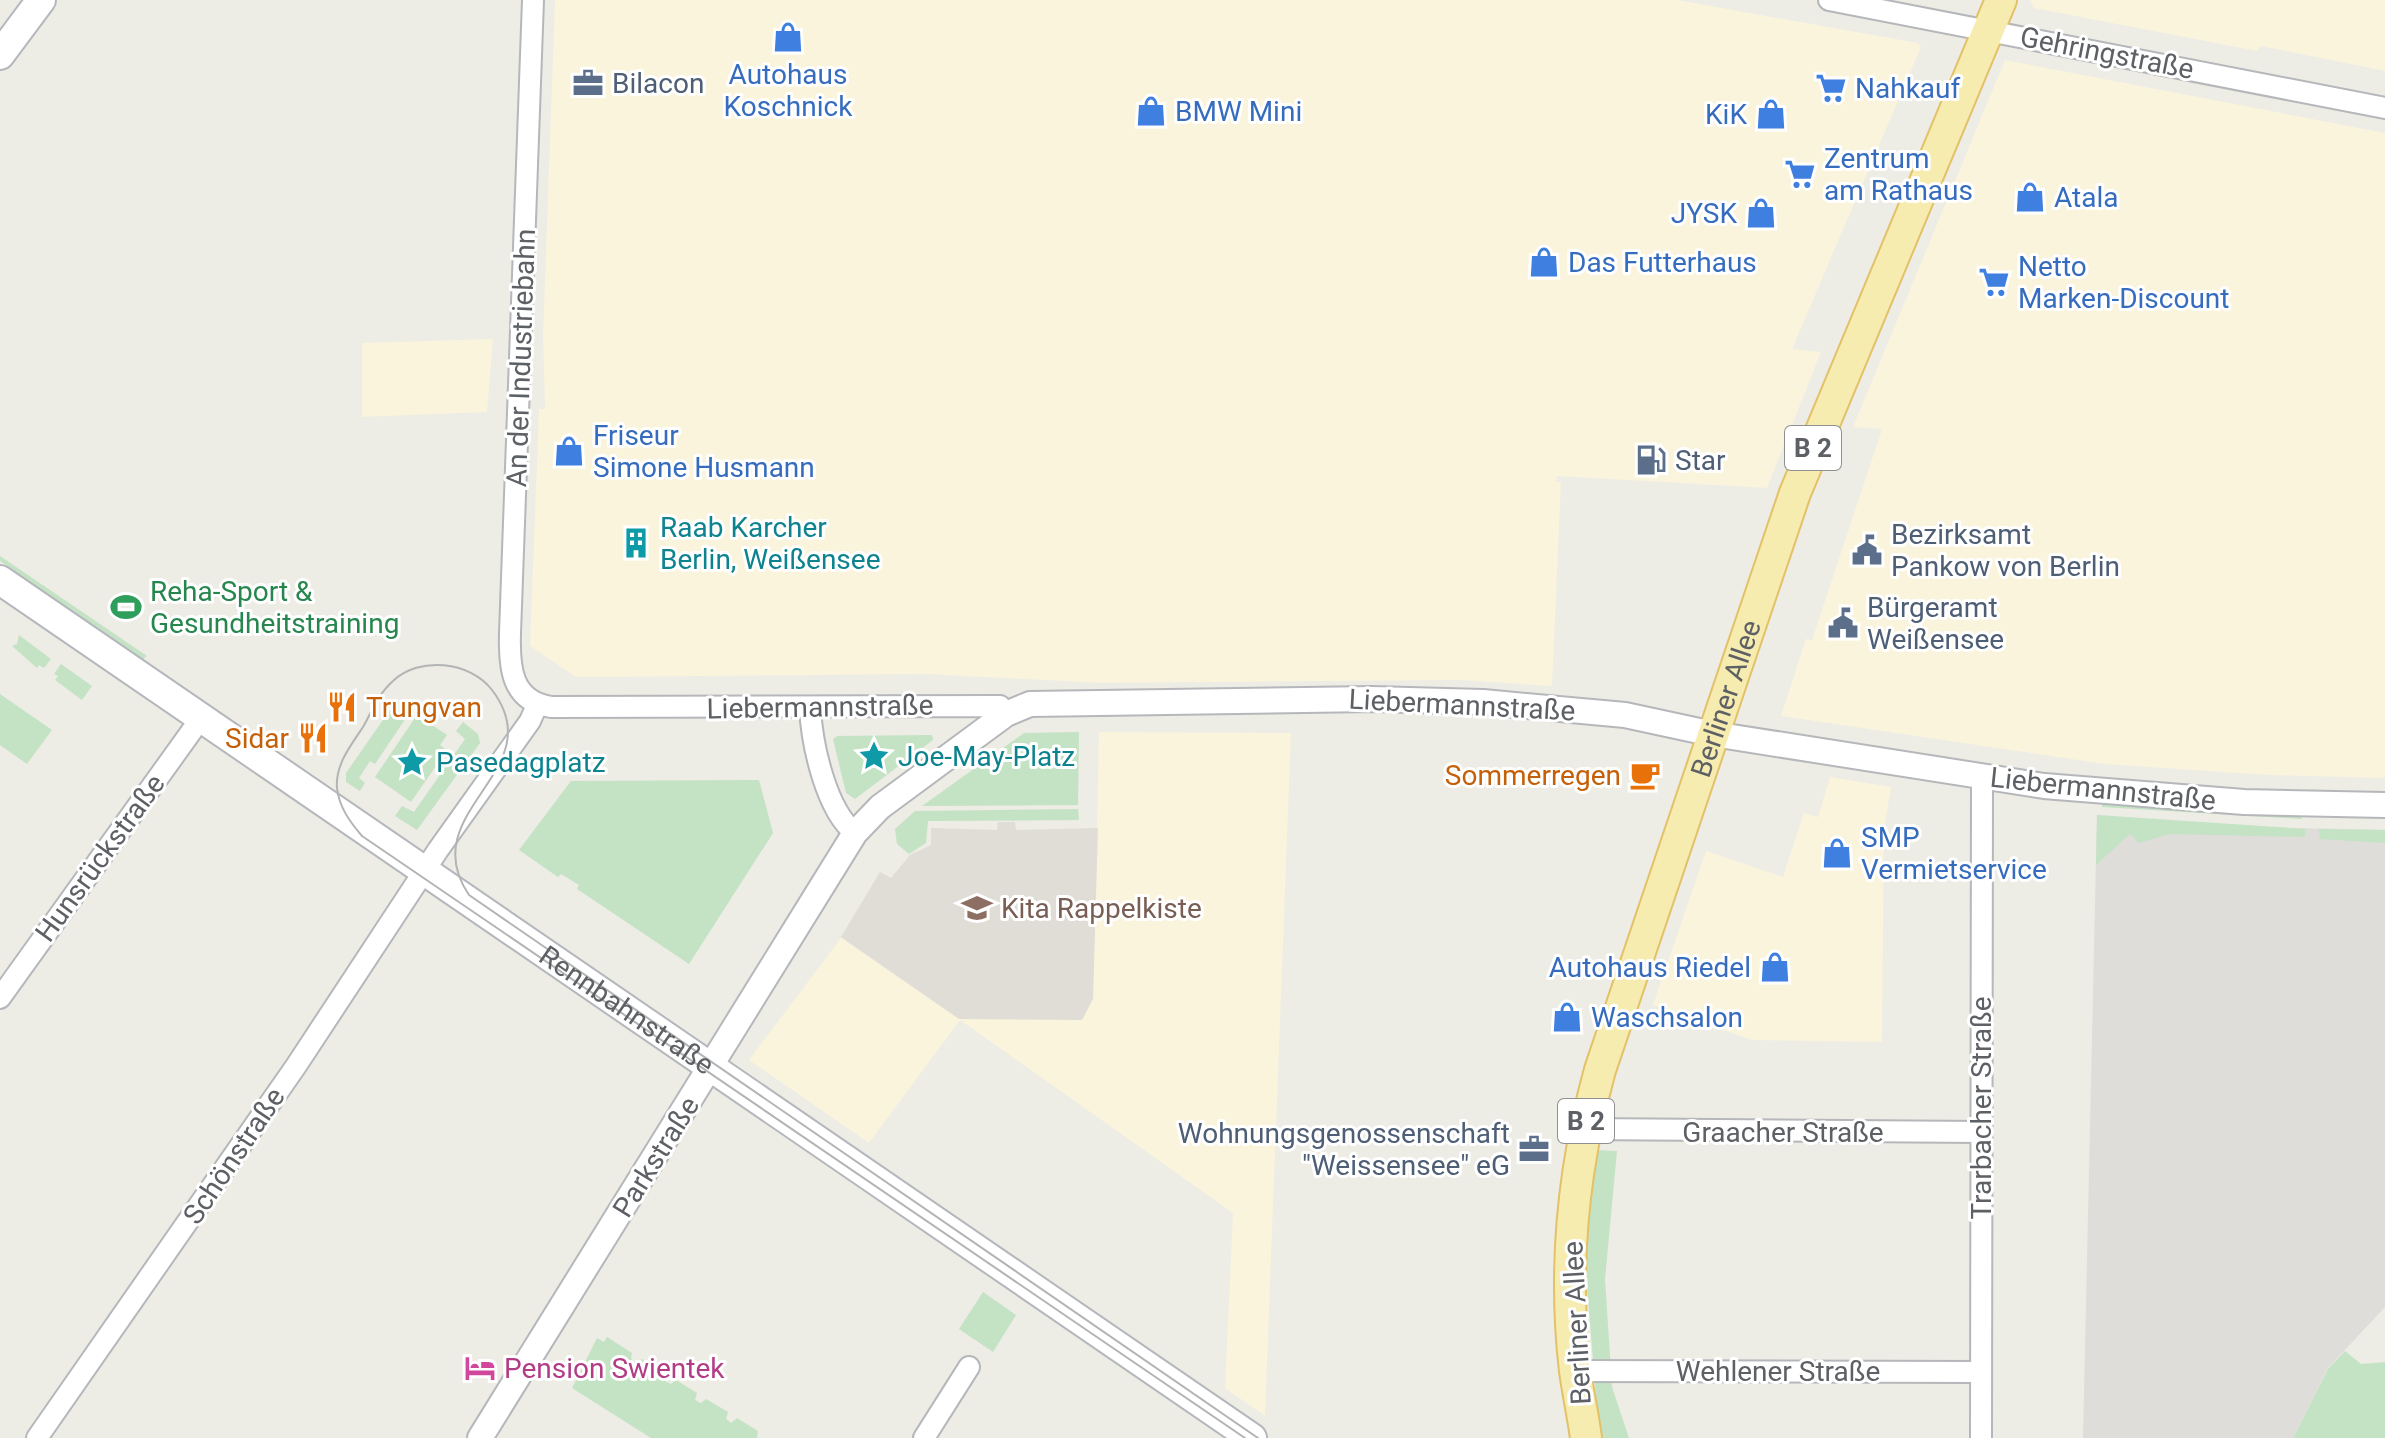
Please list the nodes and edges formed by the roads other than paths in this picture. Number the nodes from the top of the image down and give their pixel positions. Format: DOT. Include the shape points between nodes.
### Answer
graph roads {
  1 [pos="41,0"];
  2 [pos="533,0"];
  3 [pos="1829,0"];
  4 [pos="2001,0"];
  5 [pos="1988,31"];
  6 [pos="0,55"];
  7 [pos="2385,108"];
  8 [pos="0,580"];
  9 [pos="537,705"];
  10 [pos="810,708"];
  11 [pos="1006,714"];
  12 [pos="201,718"];
  13 [pos="1713,734"];
  14 [pos="1982,777"];
  15 [pos="2385,805"];
  16 [pos="855,833"];
  17 [pos="424,870"];
  18 [pos="0,998"];
  19 [pos="712,1069"];
  20 [pos="1584,1129"];
  21 [pos="1981,1132"];
  22 [pos="969,1367"];
  23 [pos="1575,1371"];
  24 [pos="1980,1372"];
  25 [pos="1586,1434"];
  26 [pos="37,1438"];
  27 [pos="480,1438"];
  28 [pos="924,1438"];
  29 [pos="1252,1438"];
  30 [pos="1981,1438"];
  1 -- 6 [label="main road"];
  2 -- 9 [label="street, An der Industriebahn" via="509,662 522,695"];
  3 -- 5 [label="street, Gehringstraße"];
  4 -- 5 [label="main road, Berliner Allee / B 2"];
  5 -- 7 [label="street, Gehringstraße"];
  5 -- 13 [label="main road, Berliner Allee / B 2" via="1821,426"];
  8 -- 12 [label="main road, Rennbahnstraße"];
  9 -- 10 [label="street, Liebermannstraße"];
  9 -- 17 [label="street"];
  10 -- 11 [label="street, Liebermannstraße" via="1000,706"];
  10 -- 16 [label="street" via="811,729 835,810"];
  11 -- 13 [label="street, Liebermannstraße" via="1030,704 1461,701 1625,715"];
  11 -- 16 [label="street, Parkstraße" via="880,807"];
  12 -- 17 [label="main road, Rennbahnstraße"];
  12 -- 18 [label="street, Hunsrückstraße"];
  13 -- 14 [label="street, Liebermannstraße"];
  13 -- 20 [label="main road, Berliner Allee / B 2"];
  14 -- 15 [label="street, Liebermannstraße" via="2244,802"];
  14 -- 21 [label="street, Trarbacher Straße"];
  16 -- 19 [label="street, Parkstraße"];
  17 -- 19 [label="main road, Rennbahnstraße"];
  17 -- 26 [label="street, Schönstraße"];
  19 -- 27 [label="street, Parkstraße"];
  19 -- 29 [label="main road, Rennbahnstraße"];
  20 -- 21 [label="street, Graacher Straße"];
  20 -- 23 [label="main road, Berliner Allee / B 2" via="1571,1242"];
  21 -- 24 [label="street, Trarbacher Straße"];
  22 -- 28 [label="street"];
  23 -- 24 [label="street, Wehlener Straße"];
  23 -- 25 [label="main road, Berliner Allee / B 2"];
  24 -- 30 [label="street, Trarbacher Straße"];
}
